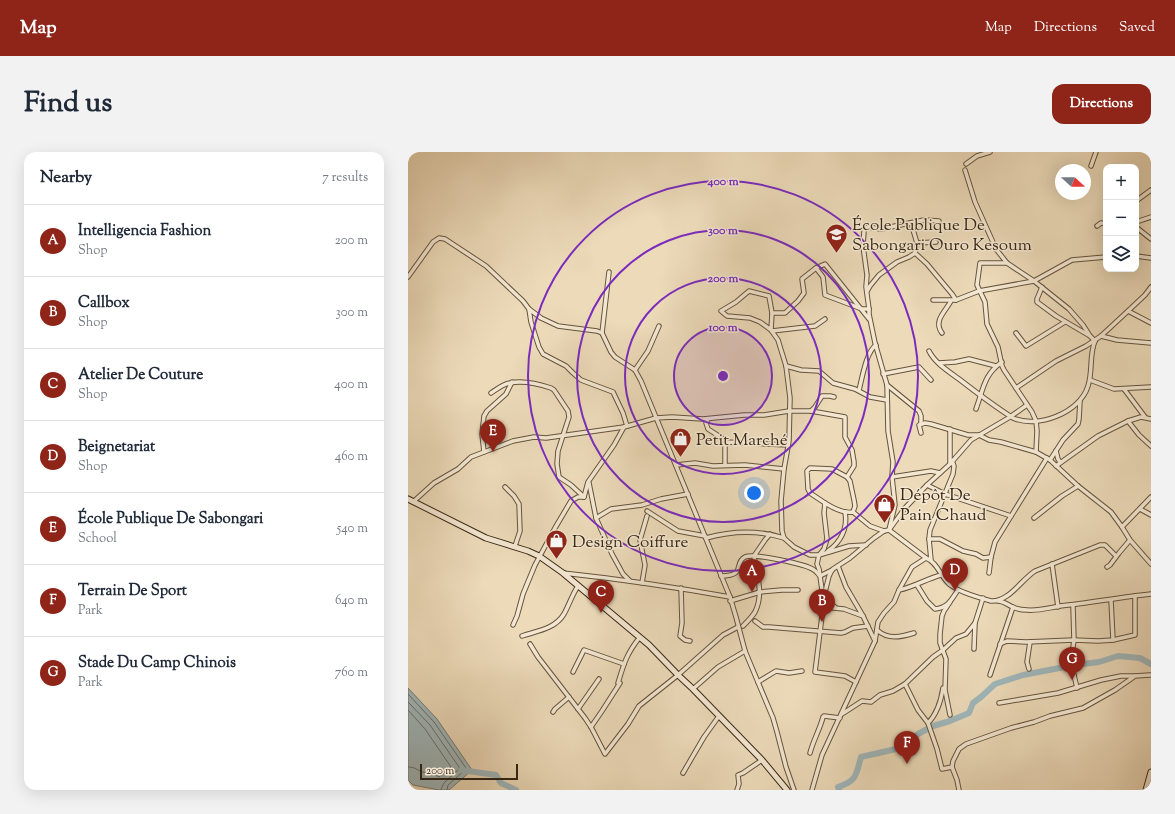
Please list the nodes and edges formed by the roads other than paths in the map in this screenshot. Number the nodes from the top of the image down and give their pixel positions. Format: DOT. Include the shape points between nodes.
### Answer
graph roads {
  1 [pos="990,152"];
  2 [pos="1096,152"];
  3 [pos="966,164"];
  4 [pos="1091,166"];
  5 [pos="965,170"];
  6 [pos="1151,190"];
  7 [pos="1137,200"];
  8 [pos="1151,216"];
  9 [pos="939,221"];
  10 [pos="1139,221"];
  11 [pos="911,223"];
  12 [pos="1103,223"];
  13 [pos="1097,226"];
  14 [pos="1139,229"];
  15 [pos="1151,239"];
  16 [pos="936,242"];
  17 [pos="917,244"];
  18 [pos="915,253"];
  19 [pos="1139,256"];
  20 [pos="1103,257"];
  21 [pos="1151,258"];
  22 [pos="1007,263"];
  23 [pos="816,268"];
  24 [pos="609,272"];
  25 [pos="408,277"];
  26 [pos="1034,281"];
  27 [pos="1042,287"];
  28 [pos="1151,287"];
  29 [pos="867,291"];
  30 [pos="979,291"];
  31 [pos="933,300"];
  32 [pos="956,300"];
  33 [pos="951,301"];
  34 [pos="529,309"];
  35 [pos="862,309"];
  36 [pos="869,309"];
  37 [pos="1128,311"];
  38 [pos="772,313"];
  39 [pos="825,319"];
  40 [pos="869,319"];
  41 [pos="1065,322"];
  42 [pos="1151,323"];
  43 [pos="659,326"];
  44 [pos="771,330"];
  45 [pos="602,333"];
  46 [pos="1016,333"];
  47 [pos="942,334"];
  48 [pos="1090,336"];
  49 [pos="1101,336"];
  50 [pos="1095,340"];
  51 [pos="1151,343"];
  52 [pos="876,345"];
  53 [pos="1086,346"];
  54 [pos="929,351"];
  55 [pos="1091,354"];
  56 [pos="1002,362"];
  57 [pos="939,363"];
  58 [pos="786,366"];
  59 [pos="996,366"];
  60 [pos="635,370"];
  61 [pos="884,374"];
  62 [pos="931,380"];
  63 [pos="1090,380"];
  64 [pos="512,382"];
  65 [pos="886,385"];
  66 [pos="1151,387"];
  67 [pos="1016,388"];
  68 [pos="1124,389"];
  69 [pos="859,390"];
  70 [pos="491,393"];
  71 [pos="981,396"];
  72 [pos="834,397"];
  73 [pos="887,400"];
  74 [pos="1080,401"];
  75 [pos="1027,405"];
  76 [pos="976,409"];
  77 [pos="789,411"];
  78 [pos="811,411"];
  79 [pos="1010,417"];
  80 [pos="1144,417"];
  81 [pos="656,418"];
  82 [pos="708,419"];
  83 [pos="1151,419"];
  84 [pos="1036,421"];
  85 [pos="1128,421"];
  86 [pos="921,424"];
  87 [pos="626,427"];
  88 [pos="950,429"];
  89 [pos="921,433"];
  90 [pos="979,435"];
  91 [pos="564,436"];
  92 [pos="725,442"];
  93 [pos="788,445"];
  94 [pos="1151,446"];
  95 [pos="1056,451"];
  96 [pos="484,452"];
  97 [pos="1036,452"];
  98 [pos="1048,459"];
  99 [pos="1060,462"];
  100 [pos="951,463"];
  101 [pos="676,465"];
  102 [pos="725,465"];
  103 [pos="1056,466"];
  104 [pos="784,468"];
  105 [pos="940,473"];
  106 [pos="847,477"];
  107 [pos="892,477"];
  108 [pos="588,482"];
  109 [pos="926,485"];
  110 [pos="1078,486"];
  111 [pos="506,487"];
  112 [pos="688,494"];
  113 [pos="945,494"];
  114 [pos="584,497"];
  115 [pos="1151,497"];
  116 [pos="408,500"];
  117 [pos="414,502"];
  118 [pos="825,504"];
  119 [pos="1140,509"];
  120 [pos="647,511"];
  121 [pos="845,512"];
  122 [pos="853,512"];
  123 [pos="1151,515"];
  124 [pos="647,516"];
  125 [pos="1011,516"];
  126 [pos="596,518"];
  127 [pos="1034,518"];
  128 [pos="1122,527"];
  129 [pos="886,530"];
  130 [pos="770,534"];
  131 [pos="706,537"];
  132 [pos="784,538"];
  133 [pos="929,539"];
  134 [pos="1130,540"];
  135 [pos="866,545"];
  136 [pos="515,546"];
  137 [pos="826,553"];
  138 [pos="819,555"];
  139 [pos="539,556"];
  140 [pos="754,556"];
  141 [pos="1116,556"];
  142 [pos="991,557"];
  143 [pos="926,558"];
  144 [pos="931,560"];
  145 [pos="1052,564"];
  146 [pos="1151,564"];
  147 [pos="838,566"];
  148 [pos="1107,567"];
  149 [pos="834,570"];
  150 [pos="563,572"];
  151 [pos="989,573"];
  152 [pos="941,575"];
  153 [pos="721,576"];
  154 [pos="820,576"];
  155 [pos="629,580"];
  156 [pos="642,583"];
  157 [pos="916,585"];
  158 [pos="578,586"];
  159 [pos="681,588"];
  160 [pos="798,590"];
  161 [pos="822,590"];
  162 [pos="899,590"];
  163 [pos="958,590"];
  164 [pos="760,592"];
  165 [pos="1151,594"];
  166 [pos="1135,596"];
  167 [pos="730,597"];
  168 [pos="983,598"];
  169 [pos="824,599"];
  170 [pos="1111,600"];
  171 [pos="730,601"];
  172 [pos="997,601"];
  173 [pos="950,602"];
  174 [pos="1073,606"];
  175 [pos="823,607"];
  176 [pos="1058,607"];
  177 [pos="836,608"];
  178 [pos="1014,608"];
  179 [pos="863,616"];
  180 [pos="754,621"];
  181 [pos="976,623"];
  182 [pos="513,625"];
  183 [pos="743,626"];
  184 [pos="868,626"];
  185 [pos="738,627"];
  186 [pos="877,630"];
  187 [pos="820,631"];
  188 [pos="914,633"];
  189 [pos="522,636"];
  190 [pos="640,637"];
  191 [pos="1074,640"];
  192 [pos="1113,640"];
  193 [pos="690,641"];
  194 [pos="875,641"];
  195 [pos="1030,642"];
  196 [pos="530,644"];
  197 [pos="1000,644"];
  198 [pos="974,649"];
  199 [pos="943,650"];
  200 [pos="745,651"];
  201 [pos="624,664"];
  202 [pos="1029,669"];
  203 [pos="802,671"];
  204 [pos="573,672"];
  205 [pos="946,674"];
  206 [pos="678,675"];
  207 [pos="990,675"];
  208 [pos="1150,675"];
  209 [pos="1135,676"];
  210 [pos="599,678"];
  211 [pos="758,682"];
  212 [pos="856,682"];
  213 [pos="905,684"];
  214 [pos="693,688"];
  215 [pos="1077,688"];
  216 [pos="569,697"];
  217 [pos="999,704"];
  218 [pos="578,710"];
  219 [pos="553,712"];
  220 [pos="950,714"];
  221 [pos="719,716"];
  222 [pos="841,716"];
  223 [pos="928,723"];
  224 [pos="591,727"];
  225 [pos="810,753"];
  226 [pos="762,760"];
  227 [pos="952,767"];
  228 [pos="1151,772"];
  229 [pos="683,773"];
  230 [pos="814,789"];
  231 [pos="1146,789"];
  232 [pos="737,790"];
  233 [pos="787,790"];
  234 [pos="794,790"];
  235 [pos="959,790"];
  1 -- 3 [label="street" via="977,156"];
  2 -- 4 [label="street"];
  5 -- 22 [label="street" via="975,202 994,245"];
  6 -- 7 [label="street"];
  8 -- 10 [label="street"];
  9 -- 11 [label="street" via="927,219"];
  11 -- 17 [label="street"];
  11 -- 29 [label="street" via="881,229 865,229 863,246"];
  12 -- 13 [label="street"];
  14 -- 15 [label="street"];
  16 -- 17 [label="street"];
  17 -- 18 [label="street"];
  18 -- 29 [label="street" via="880,275"];
  18 -- 32 [label="street"];
  19 -- 21 [label="street"];
  20 -- 26 [label="street" via="1072,260"];
  22 -- 26 [label="street"];
  22 -- 30 [label="street" via="980,263 977,285"];
  23 -- 35 [label="street" via="825,264"];
  23 -- 35 [label="street" via="823,277 825,295"];
  23 -- 38 [label="street" via="802,279 804,293 798,301 785,313"];
  24 -- 45 [label="street"];
  25 -- 34 [label="street" via="431,244 442,238 486,266 523,300"];
  26 -- 27 [label="street"];
  26 -- 30 [label="street"];
  27 -- 41 [label="street" via="1037,302"];
  27 -- 48 [label="street" via="1069,309"];
  28 -- 37 [label="street"];
  29 -- 36 [label="street"];
  30 -- 32 [label="street"];
  30 -- 56 [label="street" via="986,302 987,324"];
  31 -- 33 [label="street"];
  32 -- 33 [label="street"];
  33 -- 47 [label="street" via="938,322"];
  34 -- 45 [label="street" via="558,326"];
  34 -- 87 [label="street" via="543,354 566,366 581,380 613,392 623,413"];
  35 -- 36 [label="street"];
  35 -- 40 [label="street"];
  36 -- 40 [label="street"];
  37 -- 42 [label="street"];
  37 -- 49 [label="street"];
  38 -- 44 [label="street"];
  38 -- 44 [label="street" via="769,296 749,291 721,312 727,316 756,320"];
  39 -- 44 [label="street" via="815,326"];
  40 -- 52 [label="street"];
  41 -- 46 [label="street" via="1026,346"];
  41 -- 48 [label="street"];
  43 -- 60 [label="street" via="648,351"];
  44 -- 58 [label="street" via="778,340"];
  45 -- 60 [label="street" via="615,357"];
  48 -- 50 [label="street"];
  49 -- 50 [label="street"];
  49 -- 51 [label="street"];
  50 -- 53 [label="street"];
  50 -- 55 [label="street"];
  52 -- 61 [label="street"];
  52 -- 69 [label="street" via="869,354"];
  53 -- 55 [label="street"];
  53 -- 67 [label="street" via="1056,361"];
  54 -- 57 [label="street"];
  55 -- 63 [label="street"];
  56 -- 59 [label="street"];
  56 -- 67 [label="street" via="1004,370"];
  57 -- 59 [label="street" via="969,359"];
  57 -- 71 [label="street"];
  58 -- 69 [label="street" via="819,371 832,383"];
  58 -- 77 [label="street"];
  59 -- 71 [label="street" via="986,380"];
  60 -- 81 [label="street"];
  61 -- 62 [label="street" via="918,366"];
  61 -- 65 [label="street"];
  63 -- 68 [label="street" via="1114,389"];
  63 -- 74 [label="street"];
  64 -- 70 [label="street"];
  64 -- 91 [label="street" via="531,383 554,390 569,414"];
  64 -- 96 [label="street" via="506,394 484,416"];
  65 -- 73 [label="street"];
  65 -- 86 [label="street" via="919,411"];
  66 -- 68 [label="street"];
  67 -- 75 [label="street"];
  68 -- 80 [label="street"];
  69 -- 73 [label="street" via="870,397"];
  71 -- 76 [label="street"];
  71 -- 79 [label="street"];
  72 -- 78 [label="street" via="822,396"];
  73 -- 107 [label="street"];
  74 -- 84 [label="street" via="1063,413"];
  74 -- 95 [label="street" via="1078,424 1062,440"];
  75 -- 79 [label="street"];
  75 -- 84 [label="street"];
  77 -- 78 [label="street"];
  77 -- 82 [label="street"];
  77 -- 93 [label="street"];
  78 -- 106 [label="street" via="845,417 845,437 852,450 854,462"];
  79 -- 84 [label="street"];
  79 -- 90 [label="street"];
  80 -- 83 [label="street"];
  80 -- 85 [label="street"];
  81 -- 82 [label="street"];
  81 -- 87 [label="street"];
  81 -- 101 [label="street"];
  82 -- 92 [label="street" via="708,429"];
  84 -- 97 [label="street"];
  85 -- 94 [label="street"];
  85 -- 99 [label="street" via="1098,436"];
  86 -- 88 [label="street"];
  86 -- 89 [label="street"];
  87 -- 91 [label="street"];
  87 -- 108 [label="street"];
  88 -- 90 [label="street"];
  88 -- 100 [label="street"];
  90 -- 97 [label="street"];
  90 -- 100 [label="street" via="971,440"];
  91 -- 96 [label="street" via="534,437"];
  91 -- 114 [label="street" via="557,464 559,477"];
  92 -- 93 [label="street"];
  92 -- 102 [label="street"];
  93 -- 104 [label="street"];
  95 -- 98 [label="street"];
  95 -- 99 [label="street"];
  96 -- 117 [label="street" via="468,458 458,469 434,483"];
  97 -- 98 [label="street"];
  98 -- 103 [label="street"];
  98 -- 125 [label="street"];
  99 -- 103 [label="street"];
  100 -- 105 [label="street"];
  100 -- 113 [label="street" via="954,466 953,474"];
  101 -- 102 [label="street"];
  101 -- 112 [label="street"];
  102 -- 104 [label="street"];
  103 -- 110 [label="street"];
  104 -- 132 [label="street" via="781,501"];
  105 -- 107 [label="street" via="931,471"];
  105 -- 109 [label="street"];
  106 -- 118 [label="street" via="832,469 808,469 808,489"];
  106 -- 122 [label="street" via="854,500"];
  107 -- 129 [label="street" via="895,505"];
  108 -- 114 [label="street"];
  108 -- 126 [label="street"];
  109 -- 113 [label="street"];
  109 -- 129 [label="street"];
  110 -- 127 [label="street"];
  110 -- 128 [label="street" via="1108,510"];
  111 -- 136 [label="street" via="519,504 520,531"];
  112 -- 126 [label="street" via="661,498 642,505 611,509"];
  112 -- 131 [label="street"];
  113 -- 125 [label="street"];
  113 -- 133 [label="street" via="931,526"];
  114 -- 139 [label="street" via="571,501"];
  115 -- 119 [label="street"];
  116 -- 117 [label="street"];
  117 -- 136 [label="street" via="492,541"];
  118 -- 121 [label="street"];
  118 -- 138 [label="street" via="826,539 824,549"];
  119 -- 123 [label="street"];
  119 -- 128 [label="street"];
  120 -- 131 [label="street" via="678,531"];
  121 -- 122 [label="street"];
  121 -- 137 [label="street" via="846,524 842,534"];
  122 -- 129 [label="street" via="870,526"];
  124 -- 156 [label="street" via="640,540 645,565"];
  125 -- 142 [label="street" via="995,542"];
  126 -- 155 [label="street" via="612,554"];
  128 -- 134 [label="street"];
  129 -- 135 [label="street"];
  129 -- 143 [label="street"];
  130 -- 131 [label="street" via="735,532"];
  130 -- 132 [label="street"];
  130 -- 140 [label="street"];
  131 -- 153 [label="street"];
  132 -- 138 [label="street" via="798,550 810,555"];
  133 -- 142 [label="street" via="940,539 983,558"];
  133 -- 144 [label="street"];
  134 -- 141 [label="street"];
  134 -- 146 [label="street"];
  135 -- 137 [label="street" via="849,546"];
  135 -- 147 [label="street"];
  136 -- 139 [label="street"];
  137 -- 138 [label="street"];
  138 -- 154 [label="street" via="817,564"];
  139 -- 150 [label="street"];
  139 -- 182 [label="street"];
  140 -- 153 [label="street" via="742,559 737,572 731,576"];
  140 -- 154 [label="street" via="813,569"];
  140 -- 164 [label="street"];
  141 -- 145 [label="street" via="1102,545"];
  141 -- 148 [label="street"];
  142 -- 151 [label="street"];
  143 -- 144 [label="street"];
  143 -- 162 [label="street" via="912,567"];
  144 -- 152 [label="street"];
  145 -- 172 [label="street" via="1030,574 1020,586"];
  145 -- 176 [label="street"];
  147 -- 149 [label="street"];
  147 -- 179 [label="street" via="846,587"];
  149 -- 154 [label="street"];
  149 -- 169 [label="street" via="829,576"];
  150 -- 155 [label="street"];
  150 -- 158 [label="street"];
  152 -- 157 [label="street"];
  152 -- 163 [label="street"];
  153 -- 167 [label="street"];
  154 -- 161 [label="street"];
  155 -- 156 [label="street"];
  156 -- 159 [label="street"];
  157 -- 162 [label="street"];
  157 -- 173 [label="street" via="933,608 943,607"];
  158 -- 189 [label="street" via="565,613 557,623"];
  158 -- 190 [label="street"];
  159 -- 167 [label="street"];
  159 -- 193 [label="street" via="680,636"];
  160 -- 164 [label="street"];
  162 -- 186 [label="street" via="894,602 878,622"];
  163 -- 168 [label="street"];
  163 -- 173 [label="street"];
  164 -- 171 [label="street"];
  164 -- 183 [label="street" via="754,612"];
  165 -- 166 [label="street"];
  166 -- 170 [label="street"];
  166 -- 192 [label="street" via="1135,635"];
  167 -- 171 [label="street"];
  168 -- 172 [label="street"];
  168 -- 181 [label="street"];
  169 -- 175 [label="street"];
  169 -- 177 [label="street"];
  170 -- 174 [label="street"];
  170 -- 192 [label="street"];
  171 -- 185 [label="street"];
  172 -- 178 [label="street" via="1000,600"];
  173 -- 199 [label="street" via="941,621 940,643"];
  174 -- 176 [label="street"];
  174 -- 191 [label="street"];
  175 -- 177 [label="street"];
  175 -- 187 [label="street"];
  176 -- 178 [label="street" via="1042,610"];
  177 -- 179 [label="street"];
  178 -- 197 [label="street"];
  179 -- 184 [label="street"];
  180 -- 187 [label="street" via="763,627"];
  181 -- 198 [label="street"];
  181 -- 199 [label="street" via="966,634 956,638"];
  184 -- 187 [label="street" via="845,632"];
  184 -- 194 [label="street"];
  185 -- 200 [label="street"];
  185 -- 206 [label="street" via="723,635"];
  186 -- 188 [label="street" via="884,635 895,637"];
  186 -- 194 [label="street"];
  187 -- 212 [label="street" via="815,672 845,676"];
  190 -- 201 [label="street"];
  190 -- 206 [label="street"];
  191 -- 192 [label="street"];
  191 -- 195 [label="street"];
  191 -- 215 [label="street" via="1071,662"];
  194 -- 212 [label="street"];
  195 -- 197 [label="street" via="1007,641"];
  195 -- 202 [label="street"];
  196 -- 216 [label="street"];
  197 -- 207 [label="street"];
  199 -- 205 [label="street"];
  199 -- 213 [label="street" via="932,657"];
  200 -- 211 [label="street"];
  200 -- 214 [label="street" via="718,667"];
  201 -- 204 [label="street" via="584,650"];
  201 -- 224 [label="street" via="619,683"];
  203 -- 211 [label="street" via="776,671"];
  205 -- 220 [label="street" via="945,690"];
  205 -- 223 [label="street" via="941,700"];
  206 -- 214 [label="street"];
  206 -- 224 [label="street" via="637,707 628,724 605,754"];
  208 -- 209 [label="street"];
  209 -- 215 [label="street" via="1101,680"];
  209 -- 227 [label="street" via="1083,708 1011,728 966,744 959,749"];
  210 -- 218 [label="street"];
  211 -- 234 [label="street" via="773,718"];
  212 -- 222 [label="street"];
  213 -- 222 [label="street" via="871,702 862,701"];
  213 -- 223 [label="street" via="918,710"];
  214 -- 221 [label="street"];
  215 -- 217 [label="street"];
  216 -- 218 [label="street"];
  216 -- 219 [label="street"];
  218 -- 224 [label="street"];
  221 -- 226 [label="street"];
  221 -- 229 [label="street"];
  222 -- 225 [label="street" via="823,717"];
  222 -- 230 [label="street" via="822,755"];
  223 -- 227 [label="street" via="942,769"];
  226 -- 232 [label="street" via="738,775"];
  226 -- 233 [label="street"];
  227 -- 235 [label="street"];
  228 -- 231 [label="street"];
}
